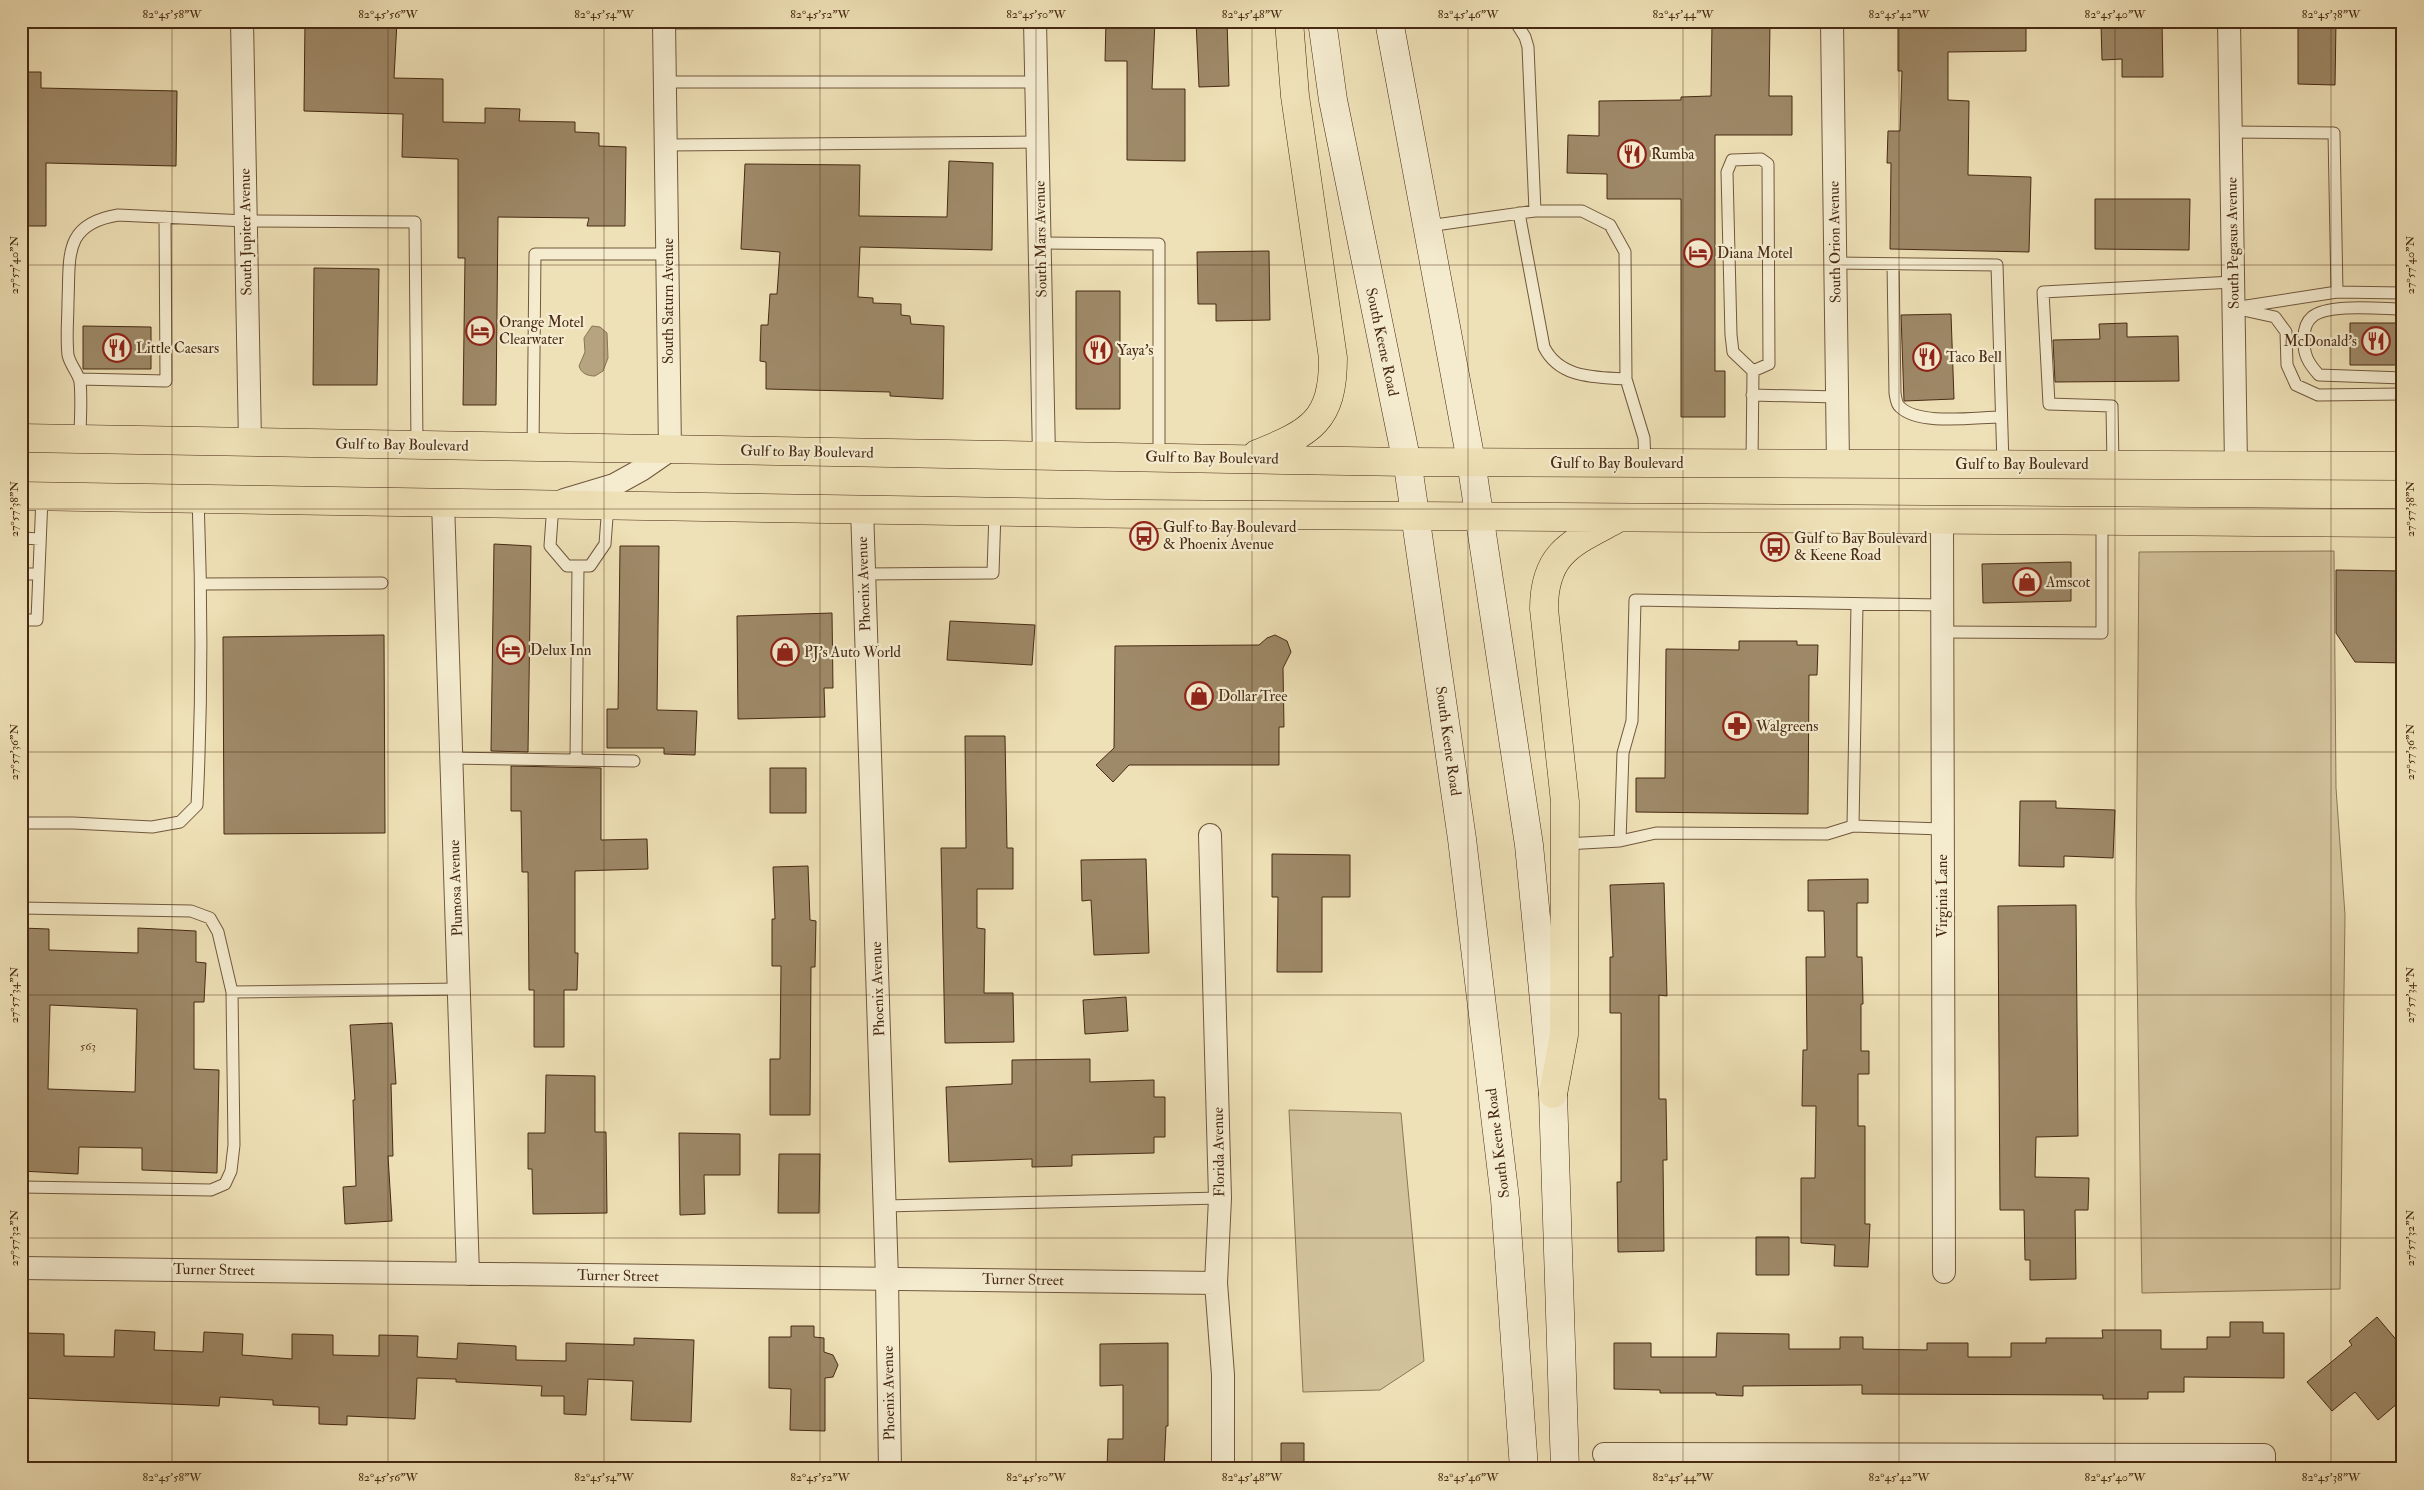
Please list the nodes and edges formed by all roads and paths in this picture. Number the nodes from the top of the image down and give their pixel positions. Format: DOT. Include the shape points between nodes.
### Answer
graph roads {
  1 [pos="242,21"];
  2 [pos="1289,21"];
  3 [pos="1322,21"];
  4 [pos="1389,21"];
  5 [pos="1514,21"];
  6 [pos="1832,21"];
  7 [pos="2229,21"];
  8 [pos="664,22"];
  9 [pos="828,22"];
  10 [pos="1035,22"];
  11 [pos="666,82"];
  12 [pos="1037,82"];
  13 [pos="2231,132"];
  14 [pos="1038,142"];
  15 [pos="666,145"];
  16 [pos="1535,211"];
  17 [pos="1519,213"];
  18 [pos="165,217"];
  19 [pos="246,221"];
  20 [pos="1426,226"];
  21 [pos="1041,243"];
  22 [pos="668,254"];
  23 [pos="1836,263"];
  24 [pos="1893,264"];
  25 [pos="2234,282"];
  26 [pos="2337,292"];
  27 [pos="2403,294"];
  28 [pos="2234,308"];
  29 [pos="2403,309"];
  30 [pos="1753,371"];
  31 [pos="2403,378"];
  32 [pos="80,379"];
  33 [pos="1626,379"];
  34 [pos="2403,394"];
  35 [pos="1752,395"];
  36 [pos="1838,397"];
  37 [pos="2002,416"];
  38 [pos="21,438"];
  39 [pos="80,439"];
  40 [pos="250,442"];
  41 [pos="417,445"];
  42 [pos="532,448"];
  43 [pos="670,450"];
  44 [pos="1044,456"];
  45 [pos="1159,457"];
  46 [pos="1247,458"];
  47 [pos="1471,461"];
  48 [pos="1407,462"];
  49 [pos="1752,462"];
  50 [pos="1645,463"];
  51 [pos="1838,463"];
  52 [pos="2003,464"];
  53 [pos="2113,465"];
  54 [pos="2236,465"];
  55 [pos="2403,466"];
  56 [pos="32,496"];
  57 [pos="198,499"];
  58 [pos="443,502"];
  59 [pos="553,504"];
  60 [pos="608,504"];
  61 [pos="862,508"];
  62 [pos="995,511"];
  63 [pos="1417,517"];
  64 [pos="1479,517"];
  65 [pos="1618,519"];
  66 [pos="1942,521"];
  67 [pos="2102,522"];
  68 [pos="2403,523"];
  69 [pos="21,538"];
  70 [pos="40,539"];
  71 [pos="578,566"];
  72 [pos="21,574"];
  73 [pos="39,574"];
  74 [pos="864,574"];
  75 [pos="382,583"];
  76 [pos="201,584"];
  77 [pos="1857,604"];
  78 [pos="1940,605"];
  79 [pos="21,620"];
  80 [pos="1940,632"];
  81 [pos="452,758"];
  82 [pos="576,759"];
  83 [pos="634,761"];
  84 [pos="21,823"];
  85 [pos="1853,826"];
  86 [pos="1942,829"];
  87 [pos="1210,835"];
  88 [pos="1620,841"];
  89 [pos="1565,844"];
  90 [pos="21,908"];
  91 [pos="460,989"];
  92 [pos="232,992"];
  93 [pos="1553,1094"];
  94 [pos="21,1187"];
  95 [pos="1220,1198"];
  96 [pos="885,1206"];
  97 [pos="21,1268"];
  98 [pos="1944,1272"];
  99 [pos="468,1274"];
  100 [pos="887,1279"];
  101 [pos="1216,1283"];
  102 [pos="1604,1454"];
  103 [pos="1908,1461"];
  104 [pos="2264,1462"];
  105 [pos="890,1469"];
  106 [pos="1223,1469"];
  107 [pos="1524,1469"];
  108 [pos="1565,1469"];
  1 -- 19 [label="street, South Jupiter Avenue"];
  2 -- 46 [label="main road" via="1295,96 1334,358 1333,384 1328,404 1312,426 1289,442"];
  3 -- 48 [label="main road, South Keene Road" via="1333,100"];
  4 -- 20 [label="main road"];
  5 -- 16 [label="lane" via="1528,47"];
  6 -- 23 [label="street, South Orion Avenue"];
  7 -- 13 [label="street, South Pegasus Avenue"];
  8 -- 9 [label="lane"];
  8 -- 11 [label="street, South Saturn Avenue"];
  9 -- 10 [label="lane"];
  10 -- 12 [label="street, South Mars Avenue"];
  11 -- 12 [label="lane"];
  11 -- 15 [label="street, South Saturn Avenue"];
  12 -- 14 [label="street, South Mars Avenue"];
  13 -- 25 [label="street, South Pegasus Avenue"];
  13 -- 26 [label="lane" via="2334,133"];
  14 -- 15 [label="lane"];
  14 -- 21 [label="street, South Mars Avenue"];
  15 -- 22 [label="street, South Saturn Avenue"];
  16 -- 17 [label="lane"];
  16 -- 33 [label="lane" via="1582,211 1610,225 1622,245 1625,252"];
  17 -- 20 [label="lane"];
  17 -- 33 [label="lane" via="1544,347 1549,356 1567,371 1588,377"];
  18 -- 19 [label="lane"];
  18 -- 32 [label="lane" via="118,215 99,218 77,236 70,252 67,344 71,366"];
  18 -- 32 [label="lane" via="166,381"];
  19 -- 40 [label="street, South Jupiter Avenue"];
  19 -- 41 [label="lane" via="415,222"];
  20 -- 47 [label="main road"];
  21 -- 44 [label="street, South Mars Avenue"];
  21 -- 45 [label="lane" via="1159,244"];
  22 -- 42 [label="lane" via="535,254"];
  22 -- 43 [label="street, South Saturn Avenue"];
  23 -- 24 [label="lane"];
  23 -- 36 [label="street, South Orion Avenue"];
  24 -- 37 [label="lane" via="1895,393 1898,406 1922,418"];
  24 -- 37 [label="lane" via="1997,265"];
  25 -- 28 [label="street, South Pegasus Avenue"];
  25 -- 53 [label="lane" via="2043,292 2049,404 2112,406"];
  26 -- 27 [label="lane"];
  26 -- 28 [label="lane"];
  28 -- 34 [label="lane" via="2275,317 2286,332 2288,365 2296,385 2318,395"];
  28 -- 54 [label="street, South Pegasus Avenue"];
  29 -- 31 [label="lane" via="2322,312 2306,323 2304,336 2304,354 2319,375"];
  30 -- 30 [label="lane" via="1733,352 1728,172 1732,160 1760,159 1768,164 1769,364"];
  30 -- 35 [label="lane"];
  32 -- 39 [label="lane"];
  33 -- 50 [label="lane" via="1644,438"];
  35 -- 36 [label="lane"];
  35 -- 49 [label="lane"];
  36 -- 51 [label="street, South Orion Avenue"];
  37 -- 52 [label="lane"];
  38 -- 39 [label="main road, Gulf to Bay Boulevard"];
  39 -- 40 [label="main road, Gulf to Bay Boulevard"];
  40 -- 41 [label="main road, Gulf to Bay Boulevard"];
  41 -- 42 [label="main road, Gulf to Bay Boulevard"];
  42 -- 43 [label="main road, Gulf to Bay Boulevard"];
  43 -- 44 [label="main road, Gulf to Bay Boulevard"];
  43 -- 59 [label="street" via="614,485"];
  44 -- 45 [label="main road, Gulf to Bay Boulevard"];
  45 -- 46 [label="main road, Gulf to Bay Boulevard"];
  46 -- 48 [label="main road, Gulf to Bay Boulevard"];
  47 -- 48 [label="main road, Gulf to Bay Boulevard"];
  47 -- 50 [label="main road, Gulf to Bay Boulevard"];
  47 -- 64 [label="main road"];
  48 -- 63 [label="main road, South Keene Road"];
  49 -- 50 [label="main road, Gulf to Bay Boulevard"];
  49 -- 51 [label="main road, Gulf to Bay Boulevard"];
  51 -- 52 [label="main road, Gulf to Bay Boulevard"];
  52 -- 53 [label="main road, Gulf to Bay Boulevard"];
  53 -- 54 [label="main road, Gulf to Bay Boulevard"];
  54 -- 55 [label="main road, Gulf to Bay Boulevard"];
  56 -- 57 [label="main road"];
  56 -- 70 [label="lane"];
  57 -- 58 [label="main road"];
  57 -- 76 [label="lane"];
  58 -- 59 [label="main road"];
  58 -- 81 [label="street, Plumosa Avenue"];
  59 -- 60 [label="main road"];
  59 -- 71 [label="lane" via="550,546 567,566"];
  60 -- 61 [label="main road"];
  60 -- 71 [label="lane" via="605,544 590,566"];
  61 -- 62 [label="main road"];
  61 -- 74 [label="street, Phoenix Avenue"];
  62 -- 63 [label="main road"];
  62 -- 74 [label="lane" via="993,573"];
  63 -- 64 [label="main road"];
  63 -- 107 [label="main road, South Keene Road" via="1462,839 1505,1199"];
  64 -- 65 [label="main road"];
  64 -- 93 [label="main road" via="1528,845"];
  65 -- 66 [label="main road"];
  65 -- 89 [label="main road" via="1572,543 1554,562 1544,588 1565,802"];
  66 -- 67 [label="main road"];
  66 -- 78 [label="street, Virginia Lane"];
  67 -- 68 [label="main road"];
  67 -- 80 [label="lane" via="2102,633"];
  69 -- 70 [label="lane"];
  70 -- 73 [label="lane"];
  71 -- 82 [label="lane"];
  72 -- 73 [label="lane"];
  73 -- 79 [label="lane" via="37,620"];
  74 -- 96 [label="street, Phoenix Avenue"];
  75 -- 76 [label="lane"];
  76 -- 84 [label="lane" via="202,714 197,805 180,822 152,828"];
  77 -- 78 [label="lane"];
  77 -- 85 [label="lane"];
  77 -- 88 [label="lane" via="1635,600 1632,721 1623,754"];
  78 -- 80 [label="street, Virginia Lane"];
  80 -- 86 [label="street, Virginia Lane"];
  81 -- 82 [label="lane"];
  81 -- 91 [label="street, Plumosa Avenue"];
  82 -- 83 [label="lane"];
  85 -- 86 [label="lane"];
  85 -- 88 [label="lane" via="1827,834 1656,833"];
  86 -- 98 [label="street, Virginia Lane"];
  87 -- 95 [label="street, Florida Avenue"];
  88 -- 89 [label="lane"];
  89 -- 93 [label="main road" via="1564,1035"];
  90 -- 92 [label="lane" via="191,911 210,918 218,932"];
  91 -- 92 [label="lane"];
  91 -- 99 [label="street, Plumosa Avenue"];
  92 -- 94 [label="lane" via="234,1145 231,1171 225,1184 211,1190"];
  93 -- 108 [label="main road"];
  95 -- 96 [label="lane"];
  95 -- 101 [label="street, Florida Avenue"];
  96 -- 100 [label="street, Phoenix Avenue"];
  97 -- 99 [label="street, Turner Street"];
  99 -- 100 [label="street, Turner Street"];
  100 -- 101 [label="street, Turner Street"];
  100 -- 105 [label="street, Phoenix Avenue"];
  101 -- 106 [label="street, Florida Avenue" via="1223,1375"];
  102 -- 103 [label="street"];
  103 -- 104 [label="street"];
}
